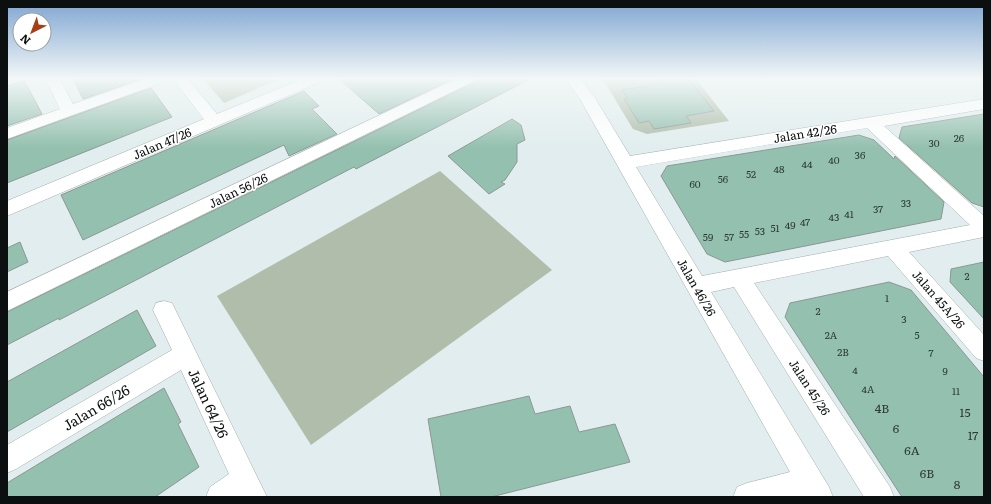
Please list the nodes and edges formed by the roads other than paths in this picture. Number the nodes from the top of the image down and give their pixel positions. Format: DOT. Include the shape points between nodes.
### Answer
graph roads {
  1 [pos="64,102"];
  2 [pos="95,102"];
  3 [pos="198,102"];
  4 [pos="261,102"];
  5 [pos="420,102"];
  6 [pos="589,102"];
  7 [pos="984,104"];
  8 [pos="69,111"];
  9 [pos="214,121"];
  10 [pos="871,122"];
  11 [pos="7,134"];
  12 [pos="625,163"];
  13 [pos="7,208"];
  14 [pos="984,227"];
  15 [pos="984,230"];
  16 [pos="893,248"];
  17 [pos="739,278"];
  18 [pos="697,286"];
  19 [pos="7,302"];
  20 [pos="164,310"];
  21 [pos="984,351"];
  22 [pos="186,354"];
  23 [pos="7,460"];
  24 [pos="249,488"];
  25 [pos="814,489"];
  26 [pos="220,497"];
  27 [pos="747,497"];
  28 [pos="880,497"];
  1 -- 8 [label="street"];
  2 -- 8 [label="street"];
  3 -- 9 [label="street"];
  4 -- 9 [label="street, Jalan 47/26"];
  5 -- 19 [label="street, Jalan 56/26"];
  6 -- 12 [label="street, Jalan 46/26"];
  7 -- 10 [label="street, Jalan 42/26"];
  8 -- 11 [label="street"];
  9 -- 13 [label="street, Jalan 47/26"];
  10 -- 12 [label="street, Jalan 42/26"];
  10 -- 14 [label="street"];
  12 -- 18 [label="street, Jalan 46/26"];
  15 -- 16 [label="street"];
  16 -- 17 [label="street"];
  16 -- 21 [label="street, Jalan 45A/26"];
  17 -- 18 [label="street"];
  17 -- 28 [label="street, Jalan 45/26"];
  18 -- 25 [label="street, Jalan 46/26"];
  20 -- 22 [label="street, Jalan 64/26"];
  22 -- 23 [label="street, Jalan 66/26"];
  22 -- 24 [label="street, Jalan 64/26"];
  24 -- 26 [label="street"];
  25 -- 27 [label="street"];
}
